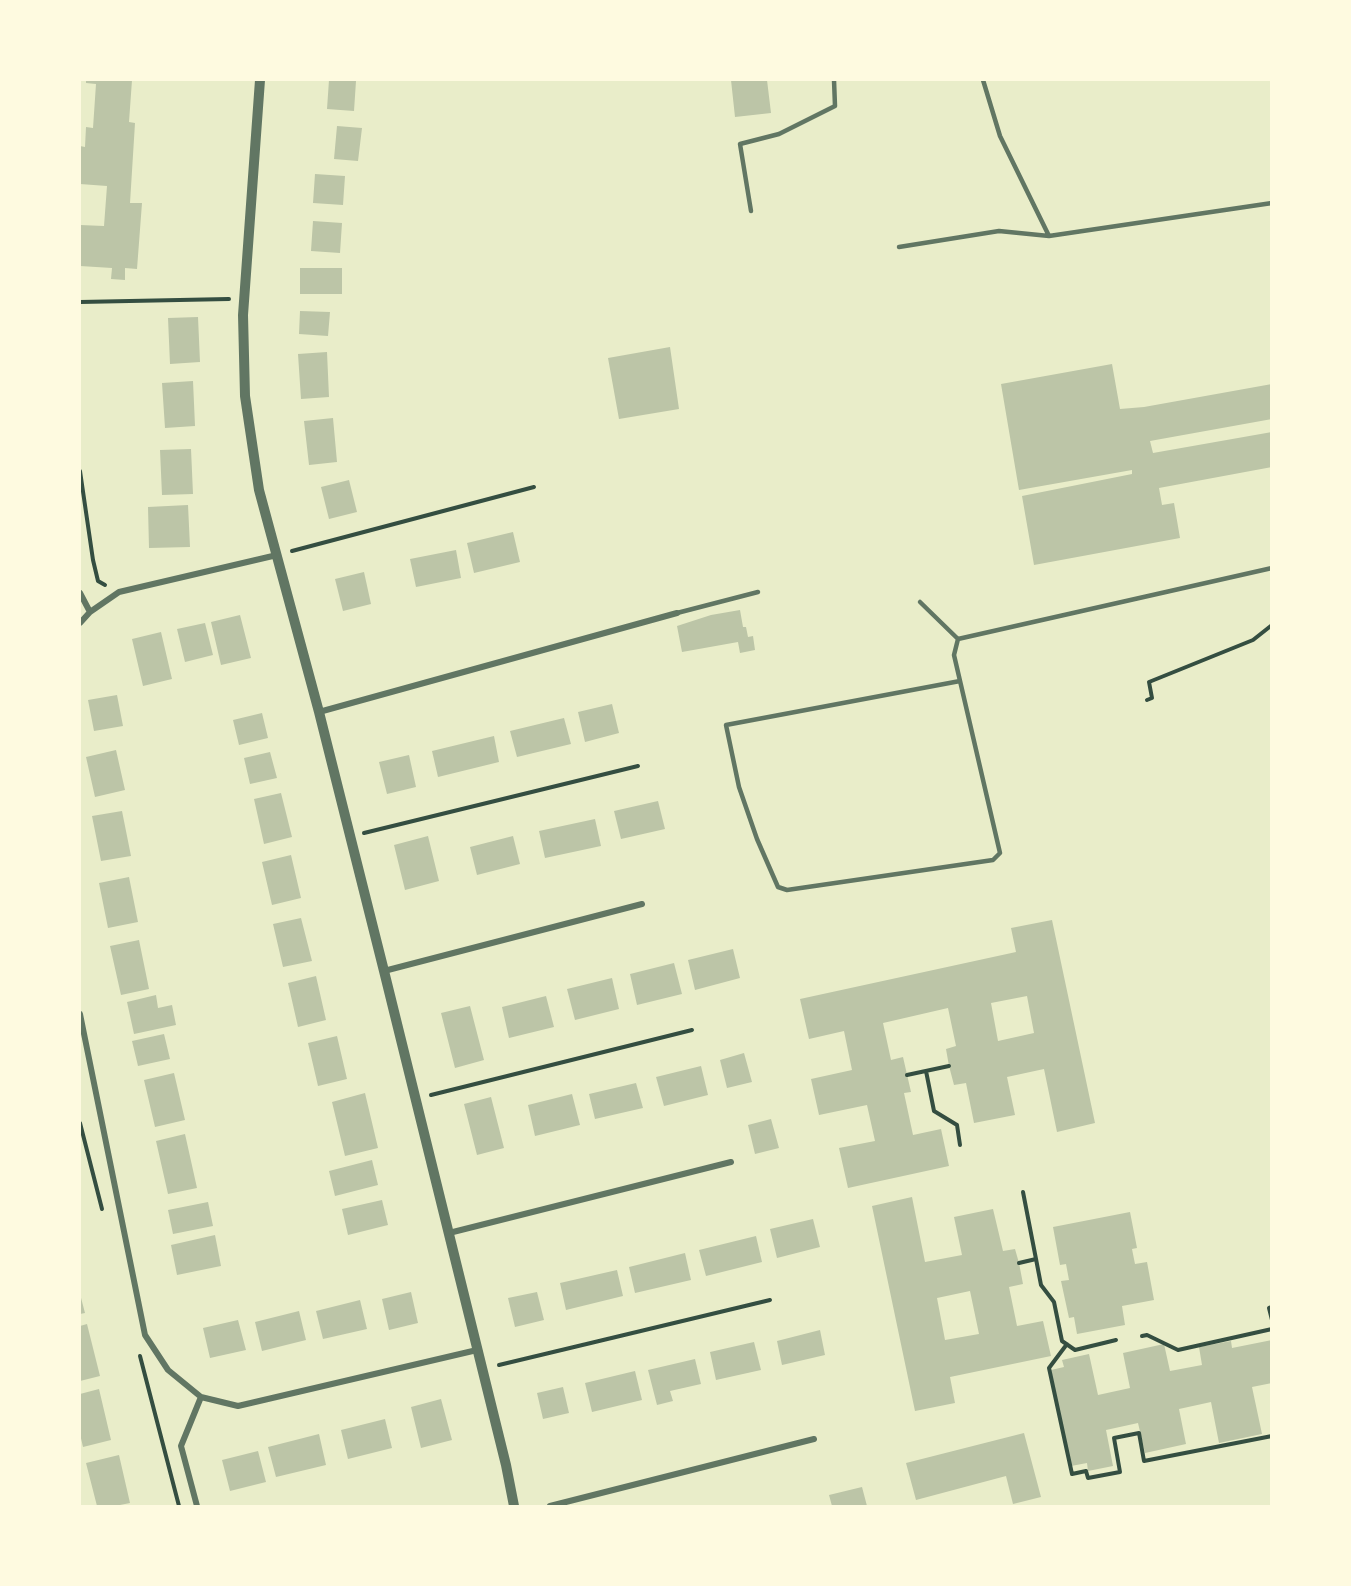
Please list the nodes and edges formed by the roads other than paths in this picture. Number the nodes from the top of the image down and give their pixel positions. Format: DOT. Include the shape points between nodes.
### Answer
graph roads {
  1 [pos="260,80"];
  2 [pos="834,80"];
  3 [pos="982,80"];
  4 [pos="1272,203"];
  5 [pos="751,211"];
  6 [pos="1049,236"];
  7 [pos="899,247"];
  8 [pos="277,555"];
  9 [pos="1272,568"];
  10 [pos="758,592"];
  11 [pos="80,593"];
  12 [pos="920,602"];
  13 [pos="90,612"];
  14 [pos="677,614"];
  15 [pos="80,623"];
  16 [pos="958,639"];
  17 [pos="960,681"];
  18 [pos="319,712"];
  19 [pos="642,904"];
  20 [pos="384,971"];
  21 [pos="80,1014"];
  22 [pos="731,1161"];
  23 [pos="449,1233"];
  24 [pos="477,1350"];
  25 [pos="201,1397"];
  26 [pos="814,1439"];
  27 [pos="197,1506"];
  28 [pos="514,1506"];
  29 [pos="550,1506"];
  1 -- 8 [label="street" via="244,299 245,396 259,490"];
  2 -- 5 [label="lane" via="834,106 779,134 740,144"];
  3 -- 6 [label="lane" via="1000,136"];
  4 -- 6 [label="lane"];
  6 -- 7 [label="lane" via="999,231"];
  8 -- 13 [label="street" via="119,592"];
  8 -- 18 [label="street"];
  9 -- 16 [label="lane"];
  10 -- 14 [label="lane"];
  11 -- 13 [label="street"];
  12 -- 16 [label="lane"];
  13 -- 15 [label="street"];
  14 -- 18 [label="street"];
  16 -- 17 [label="lane" via="954,655"];
  17 -- 17 [label="lane" via="726,725 739,787 778,887 787,890 993,860 1000,853"];
  18 -- 20 [label="street"];
  19 -- 20 [label="street"];
  20 -- 23 [label="street"];
  21 -- 25 [label="street" via="146,1335 168,1370"];
  22 -- 23 [label="street"];
  23 -- 24 [label="street"];
  24 -- 25 [label="street" via="238,1406"];
  24 -- 28 [label="street"];
  25 -- 27 [label="street" via="181,1446"];
  26 -- 29 [label="street"];
}
